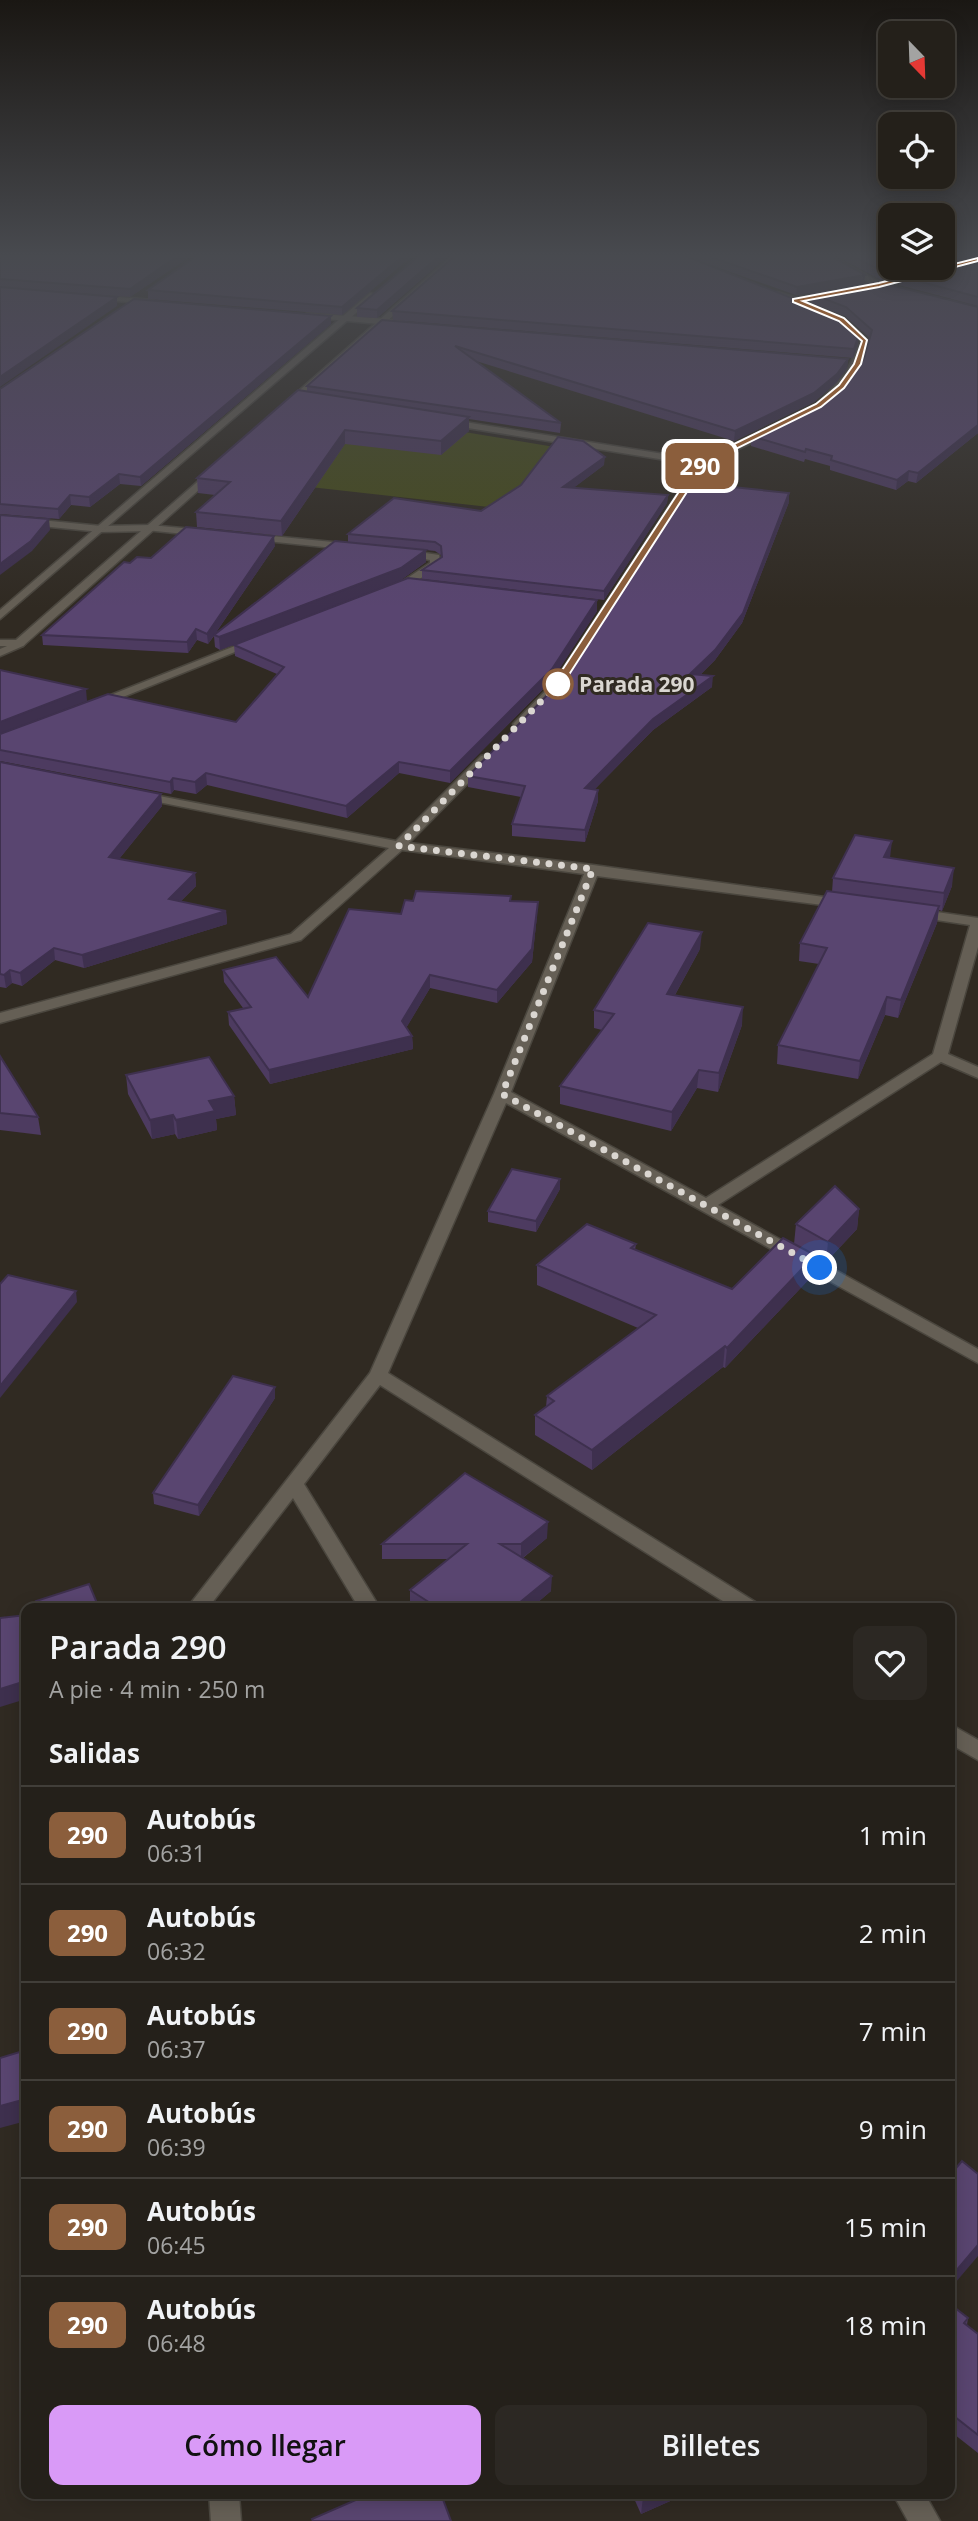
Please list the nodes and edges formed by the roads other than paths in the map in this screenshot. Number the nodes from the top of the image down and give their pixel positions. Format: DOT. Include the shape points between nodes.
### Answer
graph roads {
  1 [pos="283,373"];
  2 [pos="324,373"];
  3 [pos="852,373"];
  4 [pos="297,398"];
  5 [pos="310,400"];
  6 [pos="818,406"];
  7 [pos="277,415"];
  8 [pos="432,419"];
  9 [pos="777,428"];
  10 [pos="702,463"];
  11 [pos="219,468"];
  12 [pos="0,519"];
  13 [pos="150,528"];
  14 [pos="101,529"];
  15 [pos="219,534"];
  16 [pos="233,535"];
  17 [pos="368,549"];
  18 [pos="395,552"];
  19 [pos="407,583"];
  20 [pos="433,586"];
  21 [pos="394,587"];
  22 [pos="593,605"];
  23 [pos="606,606"];
  24 [pos="0,616"];
  25 [pos="269,636"];
  26 [pos="0,643"];
  27 [pos="19,644"];
  28 [pos="0,653"];
  29 [pos="80,709"];
  30 [pos="511,732"];
  31 [pos="492,751"];
  32 [pos="120,790"];
  33 [pos="399,846"];
  34 [pos="593,869"];
  35 [pos="854,905"];
  36 [pos="895,911"];
  37 [pos="978,922"];
  38 [pos="0,1018"];
  39 [pos="940,1056"];
  40 [pos="978,1073"];
  41 [pos="502,1094"];
  42 [pos="706,1205"];
  43 [pos="978,1357"];
  44 [pos="378,1376"];
  45 [pos="295,1484"];
  46 [pos="201,1603"];
  47 [pos="367,1603"];
  48 [pos="742,1603"];
  49 [pos="955,1736"];
  50 [pos="978,1751"];
  51 [pos="224,2499"];
  52 [pos="911,2499"];
  53 [pos="226,2521"];
  54 [pos="925,2521"];
  1 -- 14 [label="street"];
  2 -- 4 [label="street"];
  3 -- 6 [label="street"];
  4 -- 5 [label="street"];
  4 -- 7 [label="street"];
  8 -- 10 [label="street"];
  9 -- 10 [label="street"];
  10 -- 23 [label="street"];
  11 -- 13 [label="street"];
  12 -- 14 [label="street"];
  13 -- 14 [label="street"];
  13 -- 15 [label="street"];
  13 -- 27 [label="street"];
  14 -- 24 [label="street"];
  16 -- 17 [label="street"];
  18 -- 19 [label="street" via="435,557 436,564"];
  19 -- 20 [label="street"];
  19 -- 21 [label="street"];
  22 -- 23 [label="street"];
  23 -- 30 [label="street" via="558,684"];
  25 -- 29 [label="street"];
  26 -- 27 [label="street"];
  27 -- 28 [label="street"];
  31 -- 33 [label="street"];
  32 -- 33 [label="street"];
  33 -- 34 [label="street"];
  33 -- 38 [label="street" via="296,937"];
  34 -- 35 [label="street"];
  34 -- 41 [label="street"];
  36 -- 37 [label="street"];
  37 -- 39 [label="street"];
  39 -- 40 [label="street"];
  39 -- 42 [label="street"];
  41 -- 42 [label="street"];
  41 -- 44 [label="street"];
  42 -- 43 [label="street"];
  44 -- 45 [label="street"];
  44 -- 48 [label="street"];
  45 -- 46 [label="street"];
  45 -- 47 [label="street"];
  49 -- 50 [label="street"];
  51 -- 53 [label="street"];
  52 -- 54 [label="street"];
}
